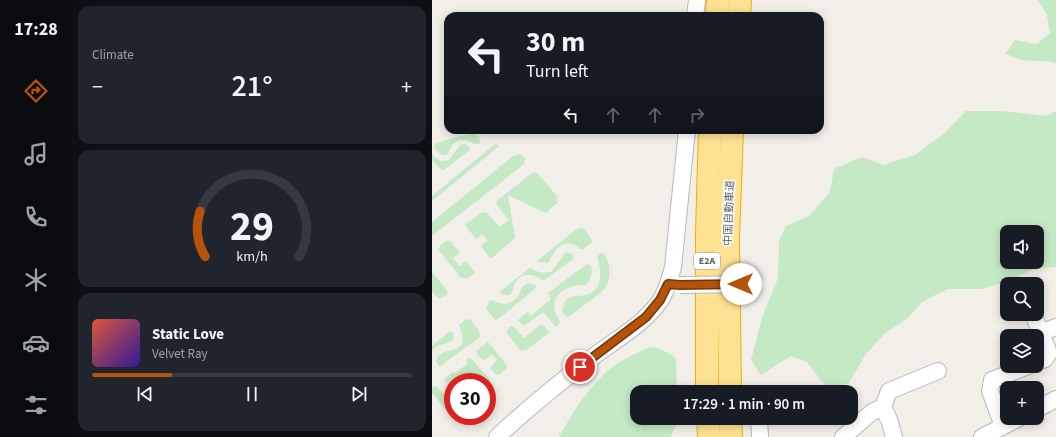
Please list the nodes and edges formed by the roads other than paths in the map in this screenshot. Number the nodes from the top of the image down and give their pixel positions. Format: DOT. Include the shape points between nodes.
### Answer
graph roads {
  1 [pos="696,0"];
  2 [pos="718,0"];
  3 [pos="740,0"];
  4 [pos="695,12"];
  5 [pos="717,12"];
  6 [pos="739,12"];
  7 [pos="687,134"];
  8 [pos="710,134"];
  9 [pos="732,134"];
  10 [pos="674,284"];
  11 [pos="757,284"];
  12 [pos="1056,327"];
  13 [pos="1044,332"];
  14 [pos="1044,342"];
  15 [pos="1044,359"];
  16 [pos="938,371"];
  17 [pos="1010,373"];
  18 [pos="707,385"];
  19 [pos="730,385"];
  20 [pos="1056,399"];
  21 [pos="1044,405"];
  22 [pos="883,407"];
  23 [pos="708,425"];
  24 [pos="730,425"];
  25 [pos="760,425"];
  26 [pos="1009,425"];
  27 [pos="1000,431"];
  28 [pos="497,437"];
  29 [pos="709,437"];
  30 [pos="731,437"];
  31 [pos="760,437"];
  32 [pos="843,437"];
  33 [pos="894,437"];
  34 [pos="982,437"];
  1 -- 4 [label="street"];
  2 -- 5 [label="highway"];
  3 -- 6 [label="highway"];
  7 -- 10 [label="street" via="673,267"];
  8 -- 18 [label="highway, 中国自動車道 / E2A"];
  9 -- 19 [label="highway, 中国自動車道 / E2A" via="728,238"];
  10 -- 11 [label="street, bridge"];
  10 -- 28 [label="street" via="646,317 592,357"];
  12 -- 13 [label="street"];
  14 -- 15 [label="street" via="1049,353"];
  16 -- 22 [label="street" via="889,391"];
  17 -- 27 [label="street" via="992,380 990,391"];
  20 -- 21 [label="street"];
  22 -- 32 [label="street" via="872,412"];
  22 -- 33 [label="street"];
  23 -- 29 [label="highway"];
  24 -- 30 [label="highway"];
  25 -- 31 [label="street"];
  26 -- 27 [label="street"];
  27 -- 34 [label="street"];
}
